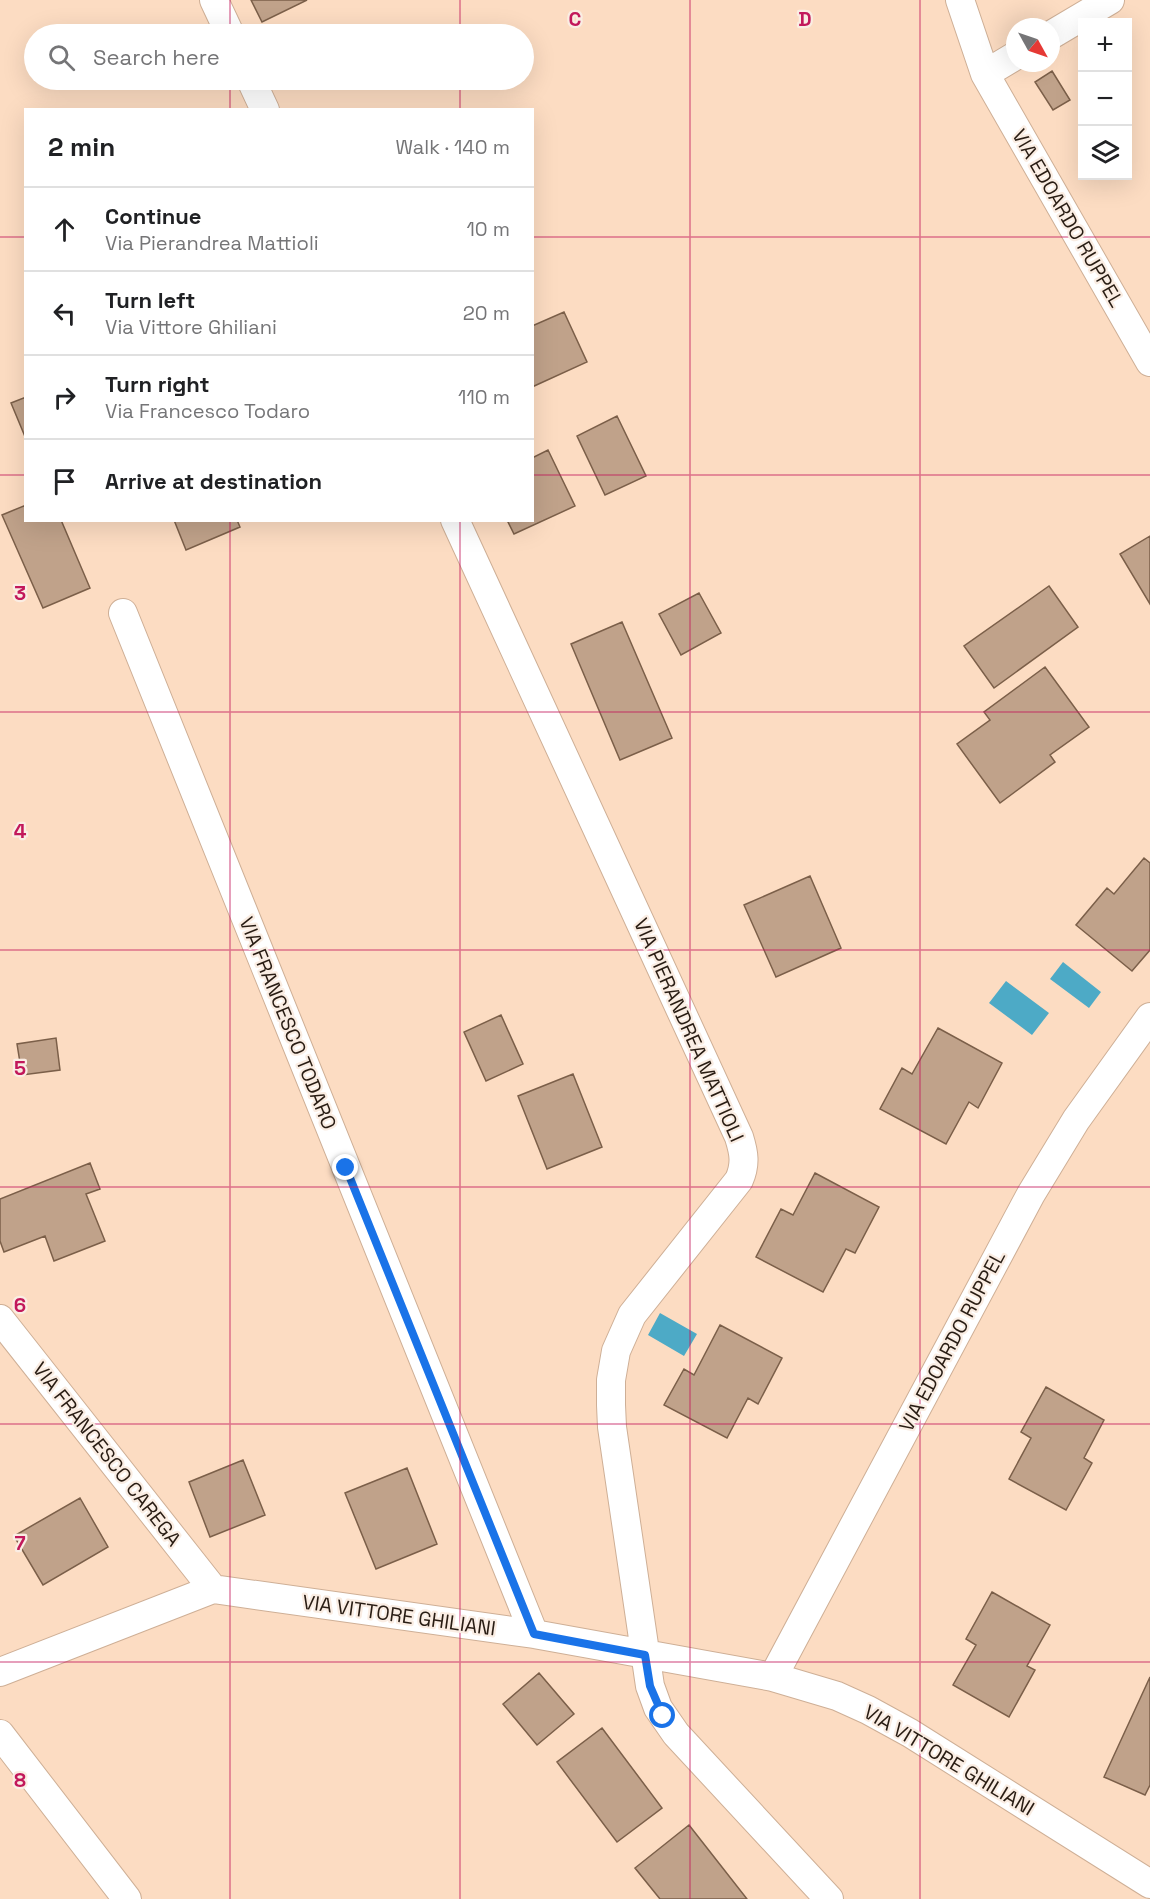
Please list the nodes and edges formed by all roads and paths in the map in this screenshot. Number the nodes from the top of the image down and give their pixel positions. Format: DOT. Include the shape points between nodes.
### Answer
graph roads {
  1 [pos="214,0"];
  2 [pos="960,0"];
  3 [pos="1110,0"];
  4 [pos="225,24"];
  5 [pos="1060,30"];
  6 [pos="1006,61"];
  7 [pos="985,74"];
  8 [pos="256,90"];
  9 [pos="264,108"];
  10 [pos="1150,362"];
  11 [pos="455,522"];
  12 [pos="123,613"];
  13 [pos="1150,1017"];
  14 [pos="0,1319"];
  15 [pos="213,1589"];
  16 [pos="534,1634"];
  17 [pos="645,1655"];
  18 [pos="0,1672"];
  19 [pos="773,1677"];
  20 [pos="0,1734"];
  21 [pos="1150,1884"];
  22 [pos="127,1899"];
  23 [pos="829,1899"];
  1 -- 4 [label="street"];
  2 -- 7 [label="street, VIA EDOARDO RUPPEL"];
  3 -- 5 [label="street"];
  6 -- 7 [label="street"];
  7 -- 10 [label="street, VIA EDOARDO RUPPEL"];
  8 -- 9 [label="street"];
  11 -- 17 [label="street, VIA PIERANDREA MATTIOLI" via="744,1152 739,1180 632,1315 614,1360 612,1427"];
  12 -- 16 [label="street, VIA FRANCESCO TODARO"];
  13 -- 19 [label="street, VIA EDOARDO RUPPEL" via="1076,1120 1031,1194"];
  14 -- 15 [label="street, VIA FRANCESCO CAREGA"];
  15 -- 16 [label="street, VIA VITTORE GHILIANI"];
  15 -- 18 [label="street, VIA VITTORE GHILIANI"];
  16 -- 17 [label="street, VIA VITTORE GHILIANI"];
  17 -- 19 [label="street, VIA VITTORE GHILIANI"];
  17 -- 23 [label="street, VIA PIERANDREA MATTIOLI" via="653,1697 669,1725"];
  19 -- 21 [label="street, VIA VITTORE GHILIANI" via="837,1696 910,1732"];
  20 -- 22 [label="street"];
}
